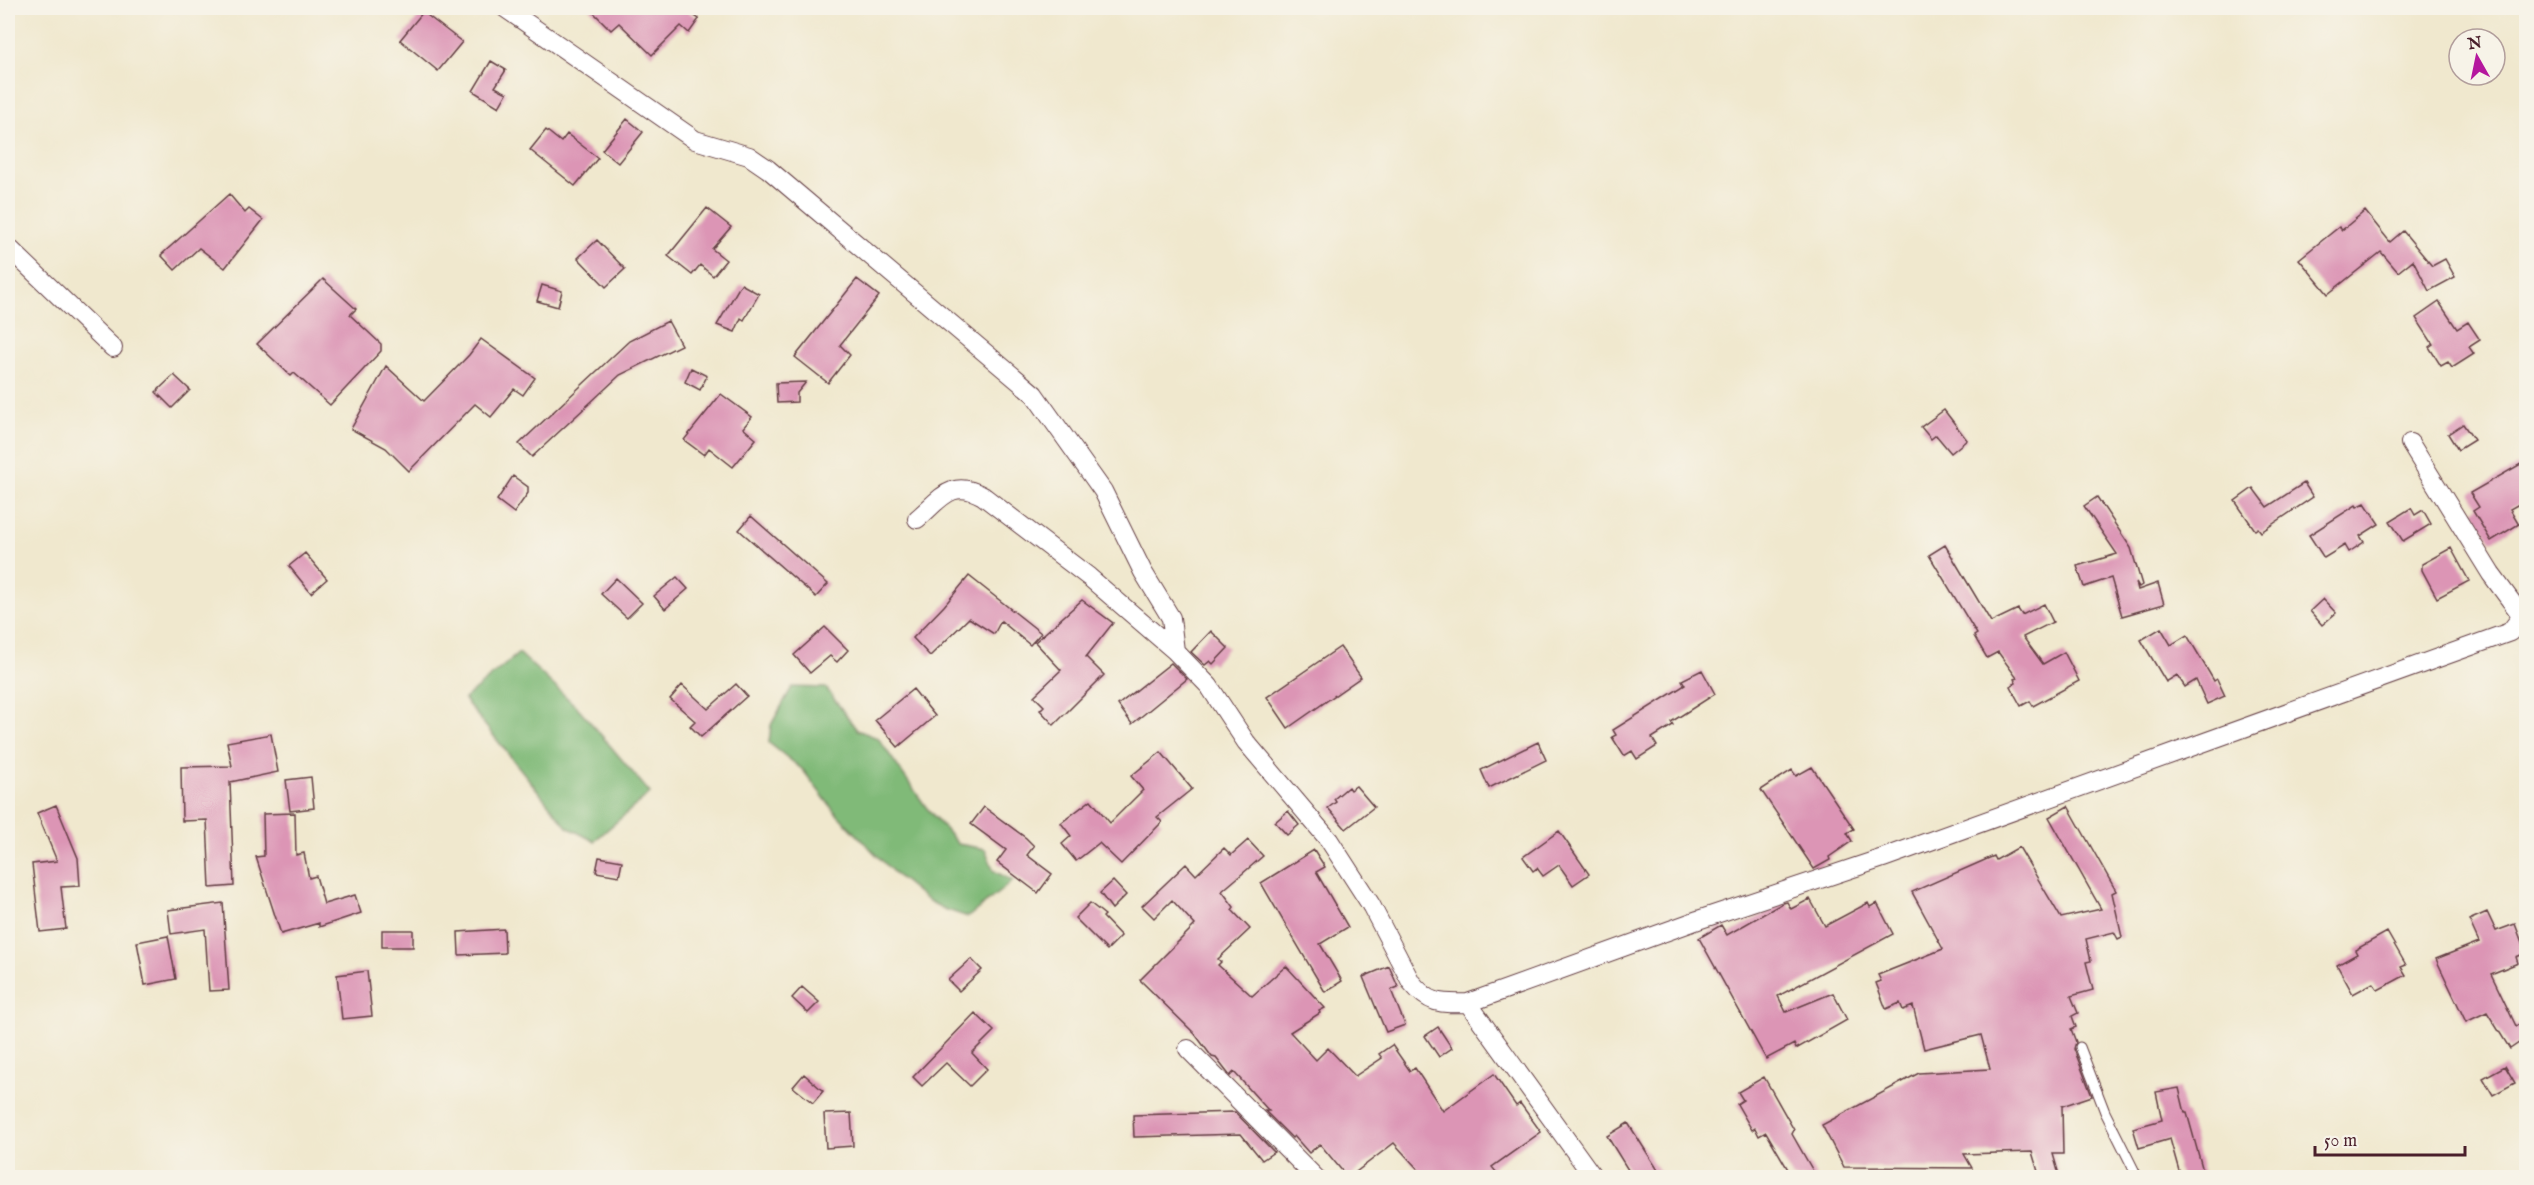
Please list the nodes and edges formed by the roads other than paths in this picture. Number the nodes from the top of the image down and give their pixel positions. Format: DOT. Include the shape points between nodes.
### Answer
graph roads {
  1 [pos="505,8"];
  2 [pos="8,247"];
  3 [pos="113,348"];
  4 [pos="2410,442"];
  5 [pos="917,519"];
  6 [pos="1175,651"];
  7 [pos="1468,1003"];
  8 [pos="2080,1047"];
  9 [pos="1188,1049"];
  10 [pos="1316,1178"];
  11 [pos="1594,1178"];
  12 [pos="2138,1178"];
  1 -- 6 [label="street" via="695,140 749,156 1034,393 1104,491 1143,572 1171,618"];
  2 -- 3 [label="street"];
  4 -- 7 [label="street" via="2491,574 2522,616 2510,632"];
  5 -- 6 [label="street" via="951,490 972,490 984,496 1089,577"];
  6 -- 7 [label="street" via="1209,686 1246,742 1329,840 1371,905 1418,991 1442,1004"];
  7 -- 11 [label="street"];
  8 -- 12 [label="lane" via="2105,1112"];
  9 -- 10 [label="street"];
}
